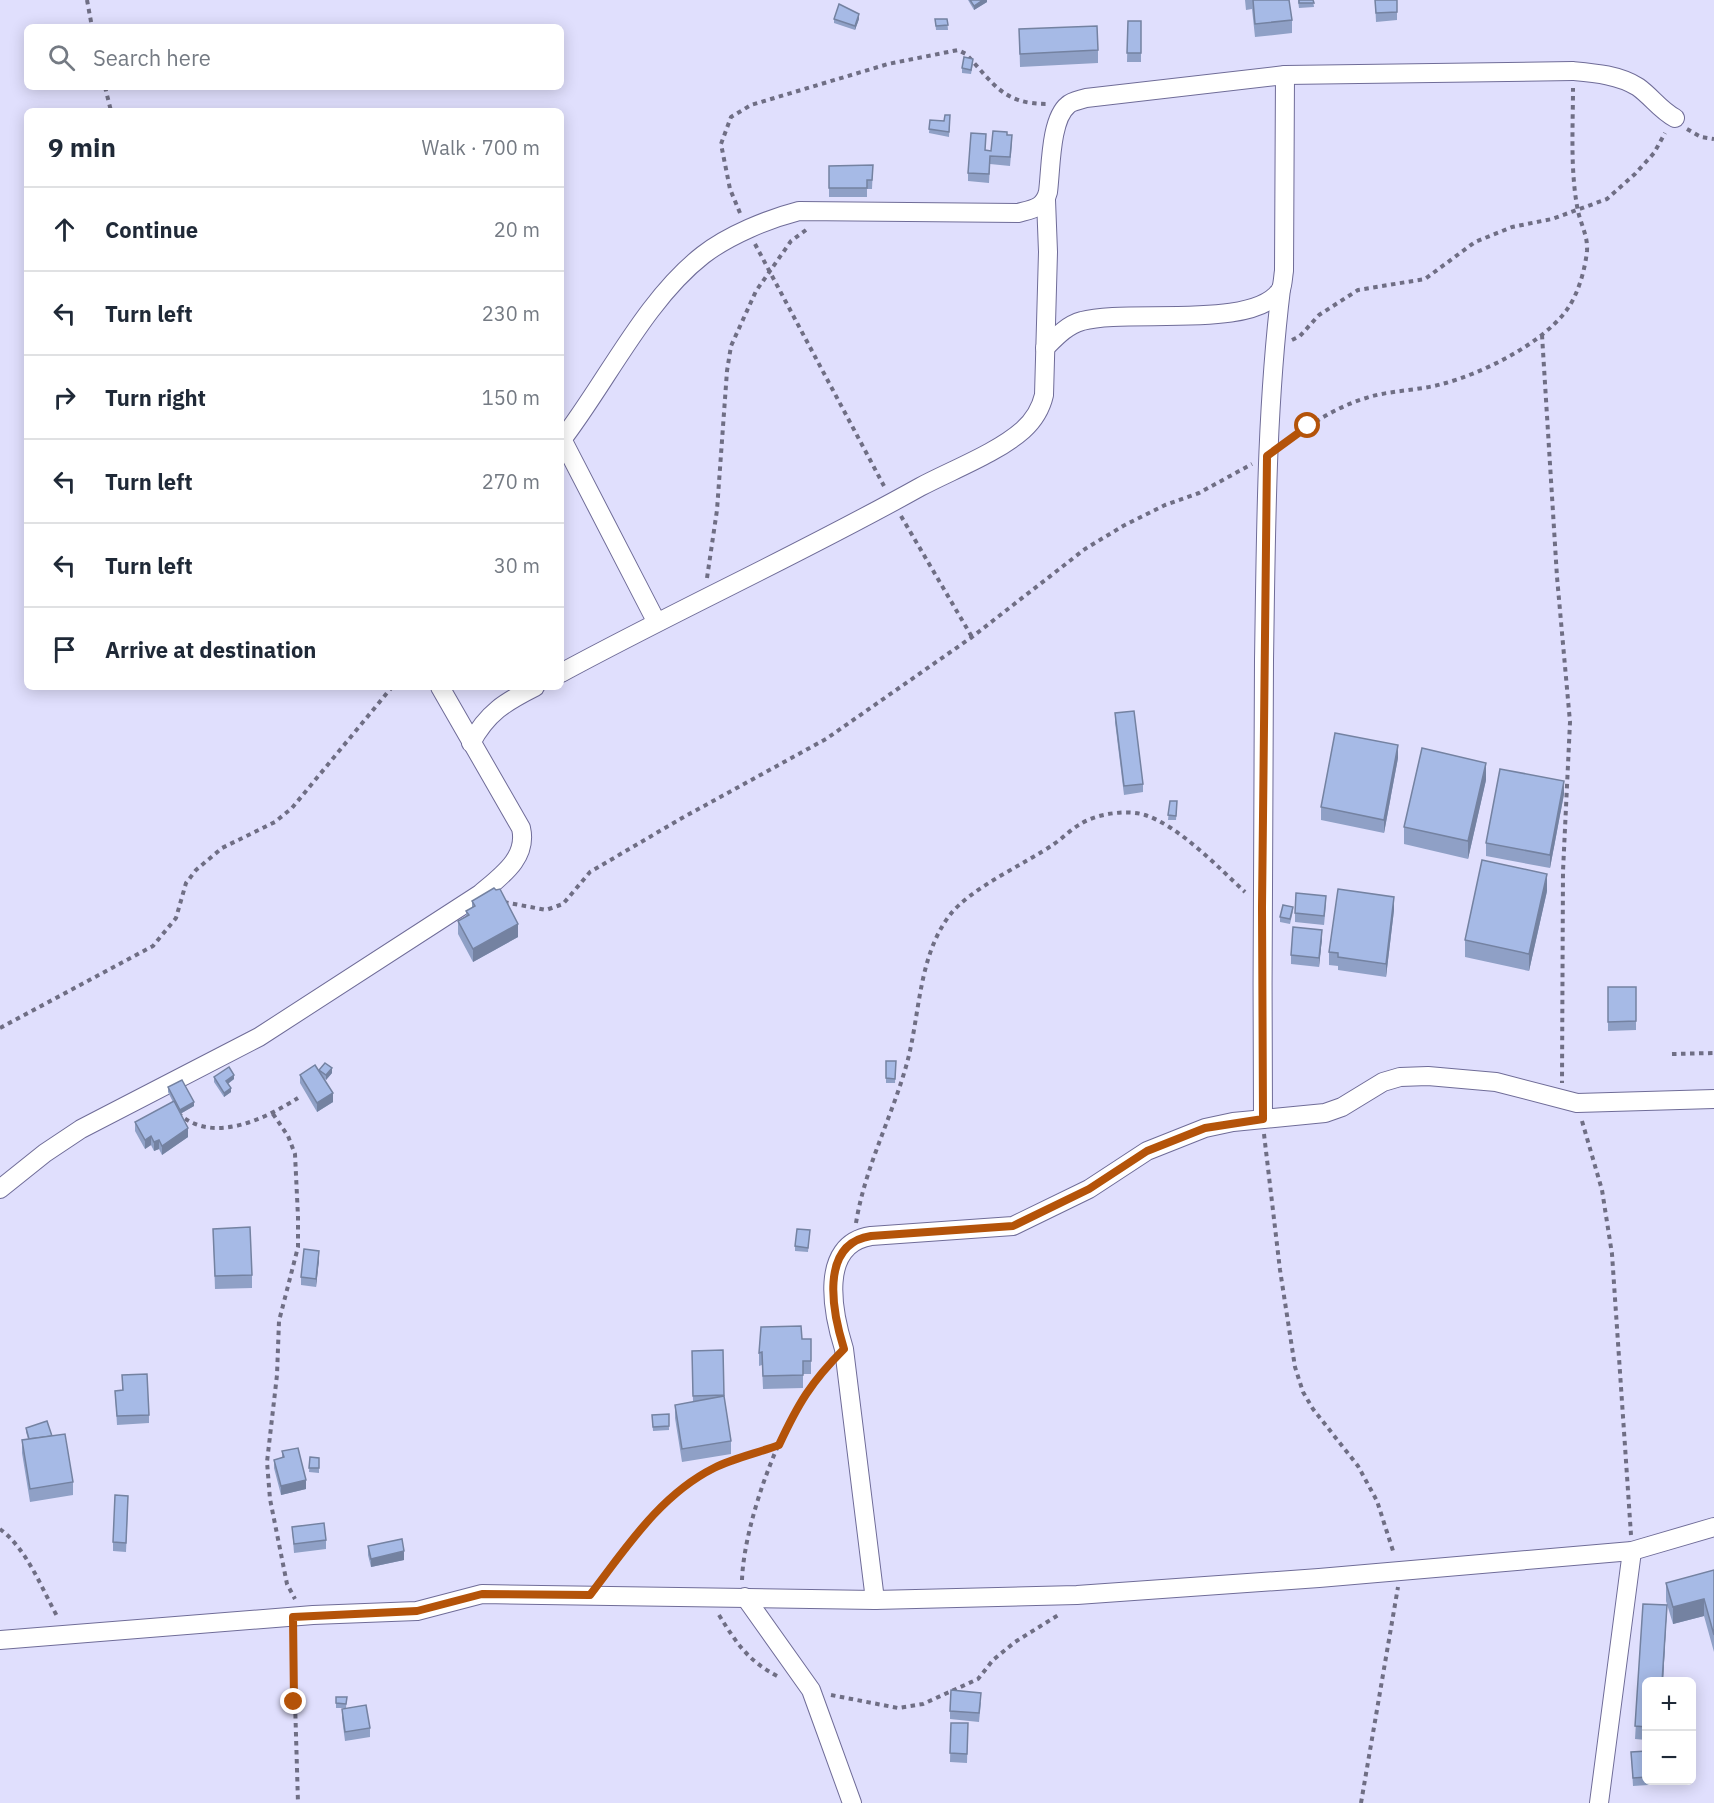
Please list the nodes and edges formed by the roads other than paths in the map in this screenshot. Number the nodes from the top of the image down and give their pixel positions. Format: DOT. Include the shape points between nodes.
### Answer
graph roads {
  1 [pos="1285,75"];
  2 [pos="1675,118"];
  3 [pos="1046,200"];
  4 [pos="1281,289"];
  5 [pos="1045,348"];
  6 [pos="564,437"];
  7 [pos="564,444"];
  8 [pos="656,621"];
  9 [pos="564,671"];
  10 [pos="442,690"];
  11 [pos="530,690"];
  12 [pos="471,743"];
  13 [pos="1714,1099"];
  14 [pos="1263,1119"];
  15 [pos="0,1189"];
  16 [pos="1714,1527"];
  17 [pos="1632,1551"];
  18 [pos="745,1597"];
  19 [pos="875,1600"];
  20 [pos="0,1640"];
  21 [pos="852,1803"];
  22 [pos="1599,1803"];
  1 -- 2 [label="street" via="1573,71 1630,83"];
  1 -- 3 [label="street" via="1209,81 1086,98 1069,104 1060,114 1056,128"];
  1 -- 4 [label="street"];
  3 -- 5 [label="street"];
  3 -- 6 [label="street" via="1039,207 1018,213 799,211 722,242 681,275 621,352"];
  4 -- 5 [label="street" via="1247,310 1081,321 1066,328"];
  4 -- 14 [label="street" via="1267,456"];
  5 -- 8 [label="street" via="1041,406 1024,429 893,502"];
  7 -- 8 [label="street"];
  8 -- 9 [label="street"];
  10 -- 12 [label="street"];
  11 -- 12 [label="street" via="496,709 482,722"];
  12 -- 15 [label="street" via="507,802 524,841 518,857 480,894 258,1037 81,1129"];
  13 -- 14 [label="street" via="1570,1101 1485,1081 1400,1077 1325,1113"];
  14 -- 19 [label="street" via="1205,1128 1147,1151 1089,1189 1013,1226 871,1236 854,1242 840,1256 834,1277 835,1315 844,1349"];
  16 -- 17 [label="street"];
  17 -- 19 [label="street" via="1077,1595"];
  17 -- 22 [label="street"];
  18 -- 19 [label="street"];
  18 -- 20 [label="street" via="482,1594 417,1611 313,1615"];
  18 -- 21 [label="street" via="810,1690"];
}
